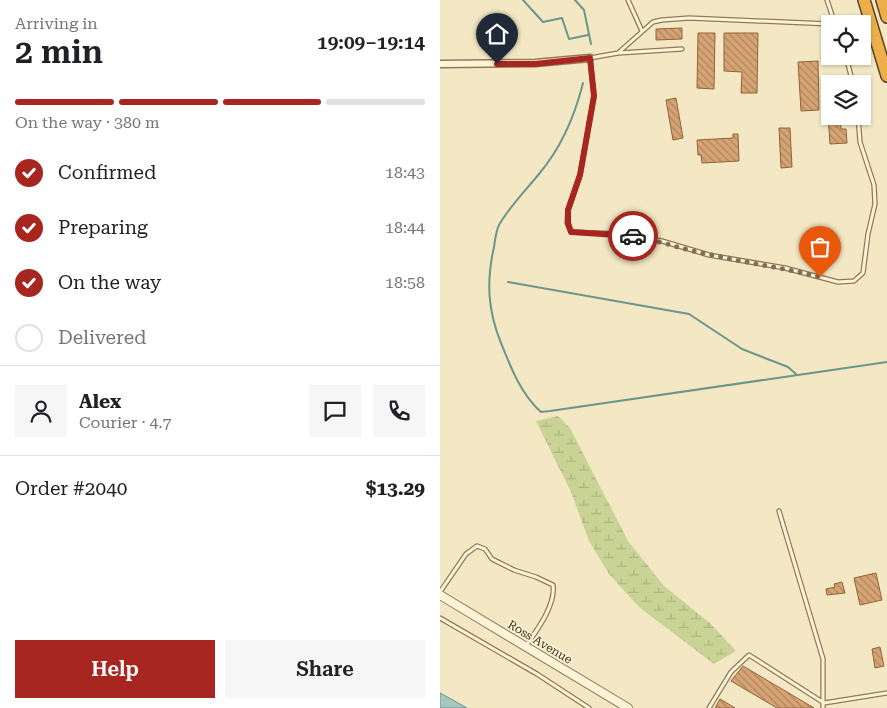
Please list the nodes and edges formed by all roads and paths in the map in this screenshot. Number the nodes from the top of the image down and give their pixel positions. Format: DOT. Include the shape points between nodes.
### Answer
graph roads {
  1 [pos="628,0"];
  2 [pos="828,0"];
  3 [pos="864,0"];
  4 [pos="882,0"];
  5 [pos="832,15"];
  6 [pos="887,17"];
  7 [pos="821,24"];
  8 [pos="642,31"];
  9 [pos="682,49"];
  10 [pos="618,53"];
  11 [pos="590,58"];
  12 [pos="440,64"];
  13 [pos="887,76"];
  14 [pos="859,125"];
  15 [pos="779,511"];
  16 [pos="440,592"];
  17 [pos="440,595"];
  18 [pos="440,618"];
  19 [pos="525,647"];
  20 [pos="887,693"];
  21 [pos="616,705"];
  22 [pos="823,706"];
  23 [pos="588,708"];
  24 [pos="628,708"];
  25 [pos="709,708"];
  1 -- 8 [label="lane"];
  2 -- 5 [label="lane"];
  3 -- 13 [label="highway"];
  4 -- 6 [label="highway"];
  7 -- 8 [label="lane" via="689,18 653,22"];
  8 -- 10 [label="lane"];
  9 -- 10 [label="lane"];
  10 -- 11 [label="lane"];
  11 -- 12 [label="street" via="535,64"];
  11 -- 14 [label="lane" via="594,96 580,175 568,210 571,232 624,234 838,282 854,281 863,273 875,204 874,185 860,142"];
  15 -- 22 [label="lane" via="823,659"];
  16 -- 19 [label="lane" via="466,554 477,546 514,570 553,585 554,595"];
  17 -- 19 [label="street, Ross Avenue"];
  18 -- 23 [label="lane" via="529,669"];
  19 -- 21 [label="street, Ross Avenue"];
  20 -- 22 [label="lane"];
  21 -- 24 [label="street, Ross Avenue"];
  22 -- 25 [label="lane" via="749,655 731,672"];
}
